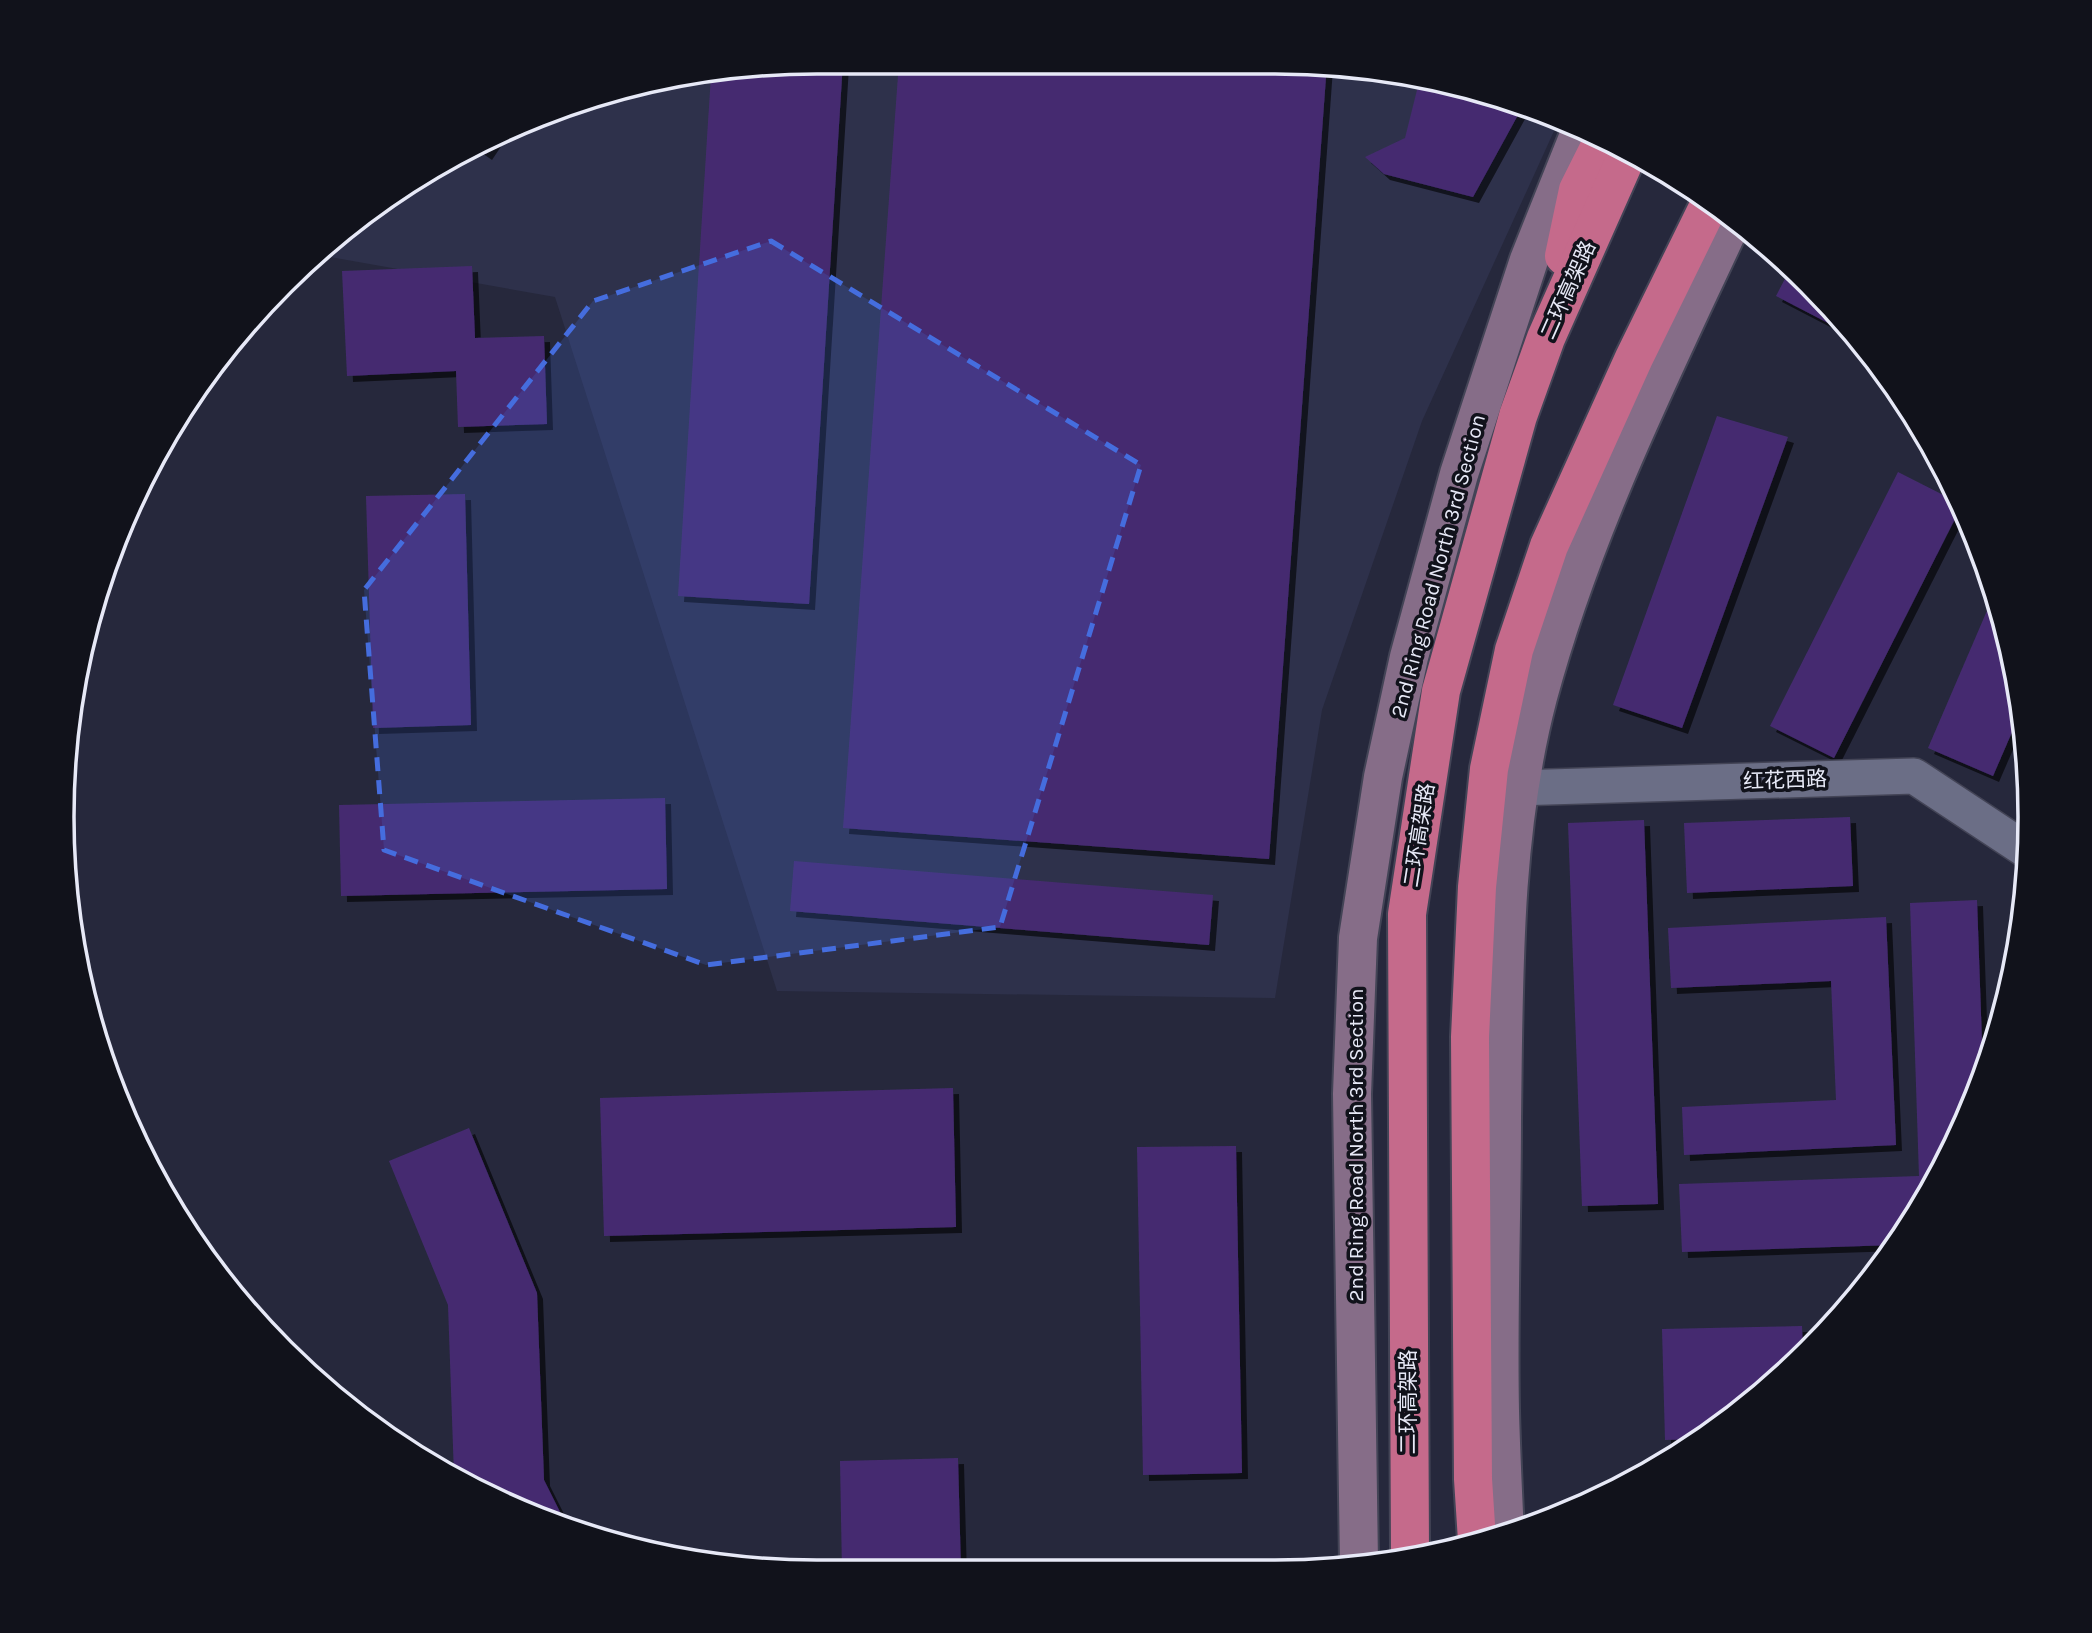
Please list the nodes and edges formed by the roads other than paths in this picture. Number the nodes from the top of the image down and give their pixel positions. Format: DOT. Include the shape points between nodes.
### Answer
graph roads {
  1 [pos="1578,138"];
  2 [pos="1599,148"];
  3 [pos="1625,161"];
  4 [pos="1706,211"];
  5 [pos="1729,228"];
  6 [pos="1546,338"];
  7 [pos="1518,788"];
  8 [pos="2017,844"];
  9 [pos="1473,1479"];
  10 [pos="1505,1523"];
  11 [pos="1484,1529"];
  12 [pos="1476,1531"];
  13 [pos="1410,1547"];
  14 [pos="1359,1554"];
  1 -- 14 [label="main road, 2nd Ring Road North 3rd Section" via="1529,260 1455,487 1409,657 1383,777 1358,938 1352,1094"];
  2 -- 6 [label="highway" via="1578,190"];
  3 -- 6 [label="highway, 二环高架路"];
  4 -- 9 [label="highway" via="1549,546 1514,650 1489,769 1477,887 1470,1037"];
  5 -- 7 [label="main road" via="1619,464 1571,588 1538,698"];
  6 -- 13 [label="highway, 二环高架路" via="1518,416 1441,691 1407,914"];
  7 -- 8 [label="street, 红花西路" via="1914,776"];
  7 -- 10 [label="main road" via="1503,1031 1500,1411"];
  9 -- 11 [label="highway"];
  9 -- 12 [label="highway"];
}
